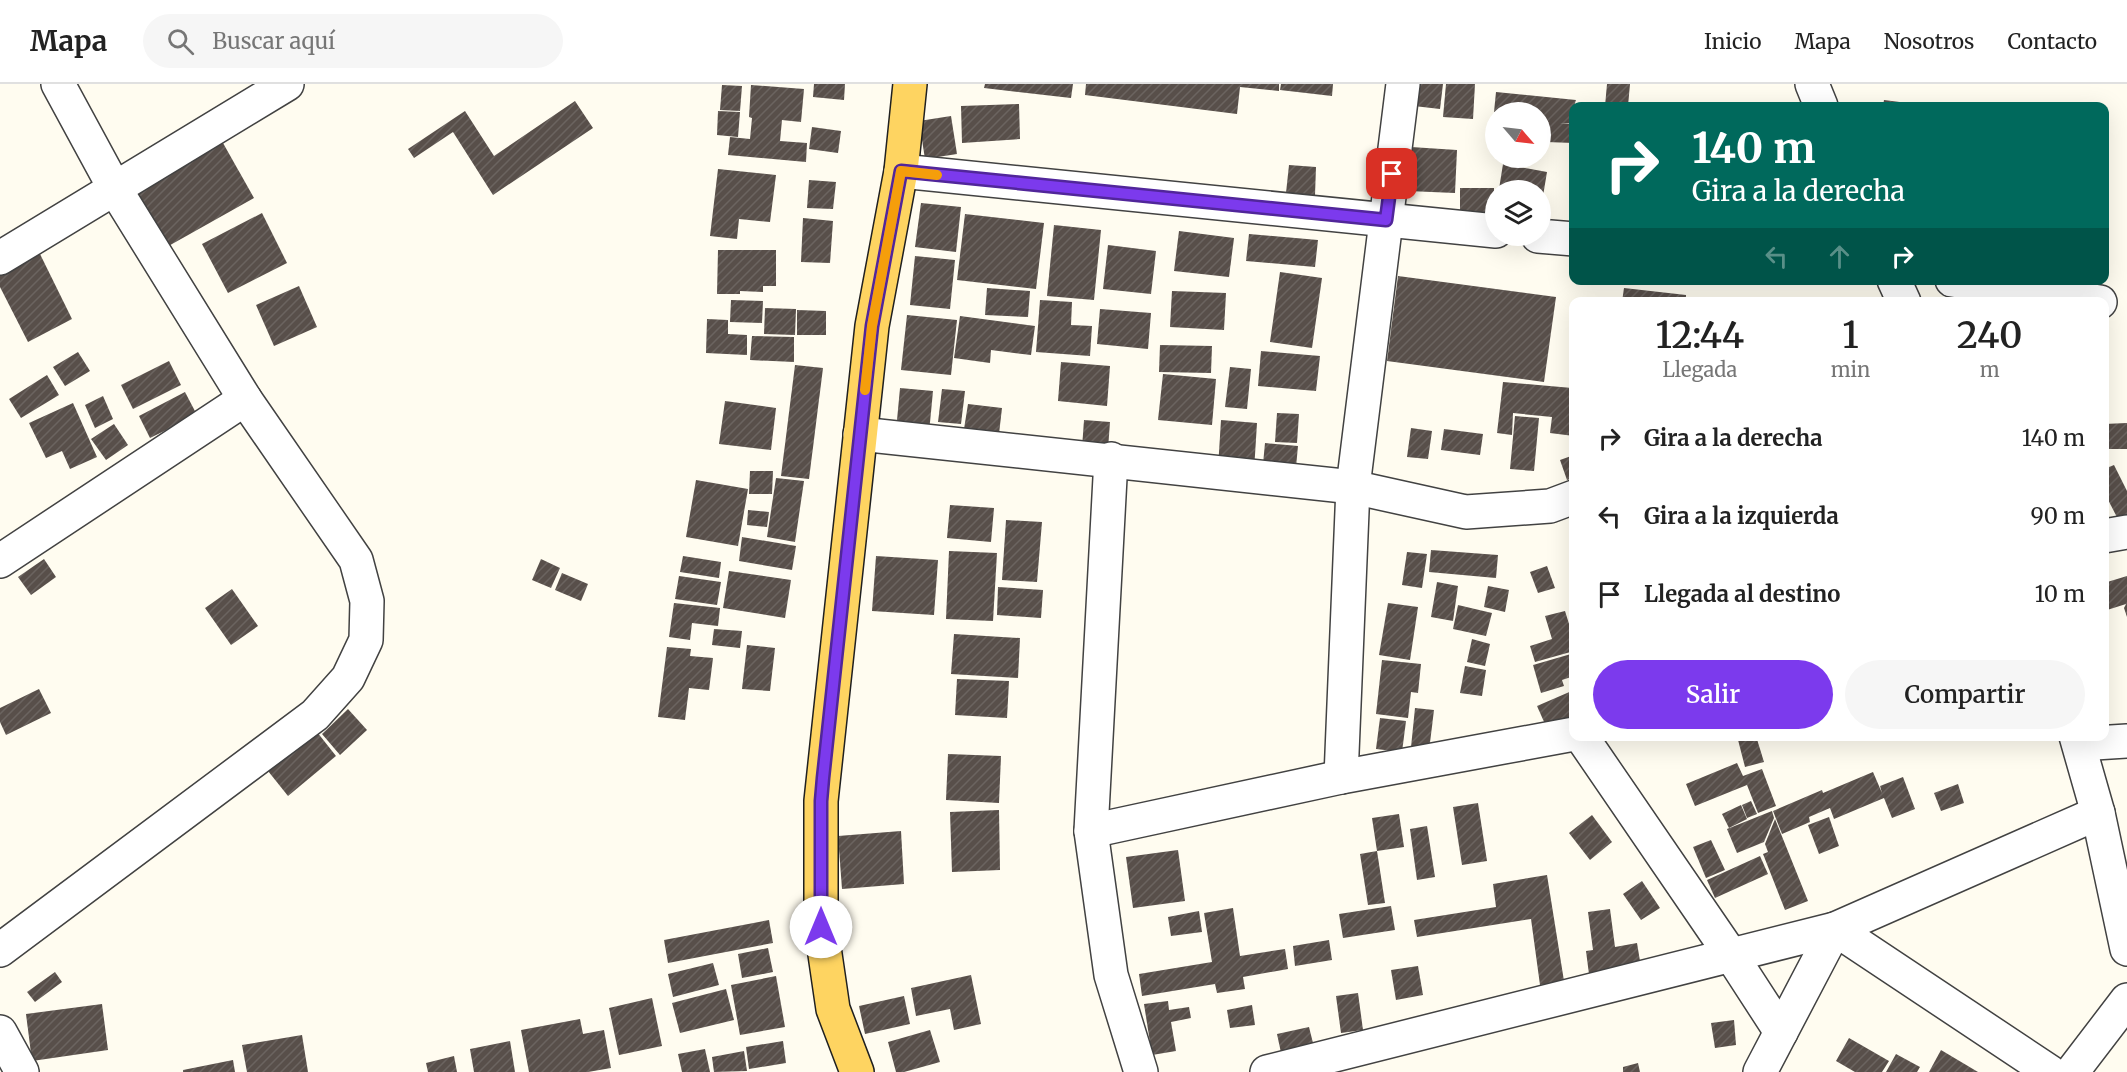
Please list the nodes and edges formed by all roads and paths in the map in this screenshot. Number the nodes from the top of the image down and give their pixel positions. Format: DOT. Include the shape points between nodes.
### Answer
graph roads {
  1 [pos="58,84"];
  2 [pos="286,84"];
  3 [pos="910,84"];
  4 [pos="1403,84"];
  5 [pos="1812,84"];
  6 [pos="1819,102"];
  7 [pos="901,171"];
  8 [pos="115,189"];
  9 [pos="1386,220"];
  10 [pos="1485,230"];
  11 [pos="1551,237"];
  12 [pos="1569,239"];
  13 [pos="0,258"];
  14 [pos="1986,285"];
  15 [pos="2068,297"];
  16 [pos="2109,303"];
  17 [pos="2127,305"];
  18 [pos="245,399"];
  19 [pos="860,434"];
  20 [pos="1111,459"];
  21 [pos="1353,487"];
  22 [pos="1569,499"];
  23 [pos="2127,532"];
  24 [pos="2109,535"];
  25 [pos="0,561"];
  26 [pos="1569,735"];
  27 [pos="1584,741"];
  28 [pos="2078,741"];
  29 [pos="2109,741"];
  30 [pos="2127,741"];
  31 [pos="1341,777"];
  32 [pos="2098,813"];
  33 [pos="1091,831"];
  34 [pos="1835,929"];
  35 [pos="2127,949"];
  36 [pos="0,950"];
  37 [pos="1731,955"];
  38 [pos="2127,1000"];
  39 [pos="0,1032"];
  40 [pos="1781,1032"];
  41 [pos="22,1072"];
  42 [pos="857,1072"];
  43 [pos="1141,1072"];
  44 [pos="1267,1072"];
  45 [pos="1760,1072"];
  46 [pos="2050,1072"];
  47 [pos="2072,1072"];
  1 -- 8 [label="street"];
  2 -- 8 [label="street"];
  3 -- 7 [label="main road"];
  4 -- 9 [label="street"];
  5 -- 6 [label="street"];
  7 -- 9 [label="street"];
  7 -- 19 [label="main road" via="872,326"];
  8 -- 13 [label="street"];
  8 -- 18 [label="street"];
  9 -- 10 [label="street"];
  9 -- 21 [label="street"];
  11 -- 12 [label="street"];
  14 -- 15 [label="street"];
  16 -- 17 [label="street"];
  18 -- 25 [label="street"];
  18 -- 36 [label="street" via="356,560 367,601 366,640 348,678 315,715"];
  19 -- 20 [label="street"];
  19 -- 42 [label="main road" via="821,801 821,927 833,1009"];
  20 -- 21 [label="street"];
  20 -- 33 [label="street"];
  21 -- 22 [label="street" via="1466,512 1550,506"];
  21 -- 31 [label="street"];
  23 -- 24 [label="street"];
  26 -- 31 [label="street"];
  27 -- 37 [label="street"];
  28 -- 32 [label="street"];
  29 -- 30 [label="street"];
  31 -- 33 [label="street"];
  32 -- 34 [label="street"];
  32 -- 35 [label="street"];
  33 -- 43 [label="street" via="1111,975"];
  34 -- 37 [label="street"];
  34 -- 40 [label="street"];
  34 -- 46 [label="street"];
  37 -- 40 [label="street"];
  37 -- 44 [label="street"];
  38 -- 47 [label="street"];
  39 -- 41 [label="street"];
  40 -- 45 [label="street"];
}
